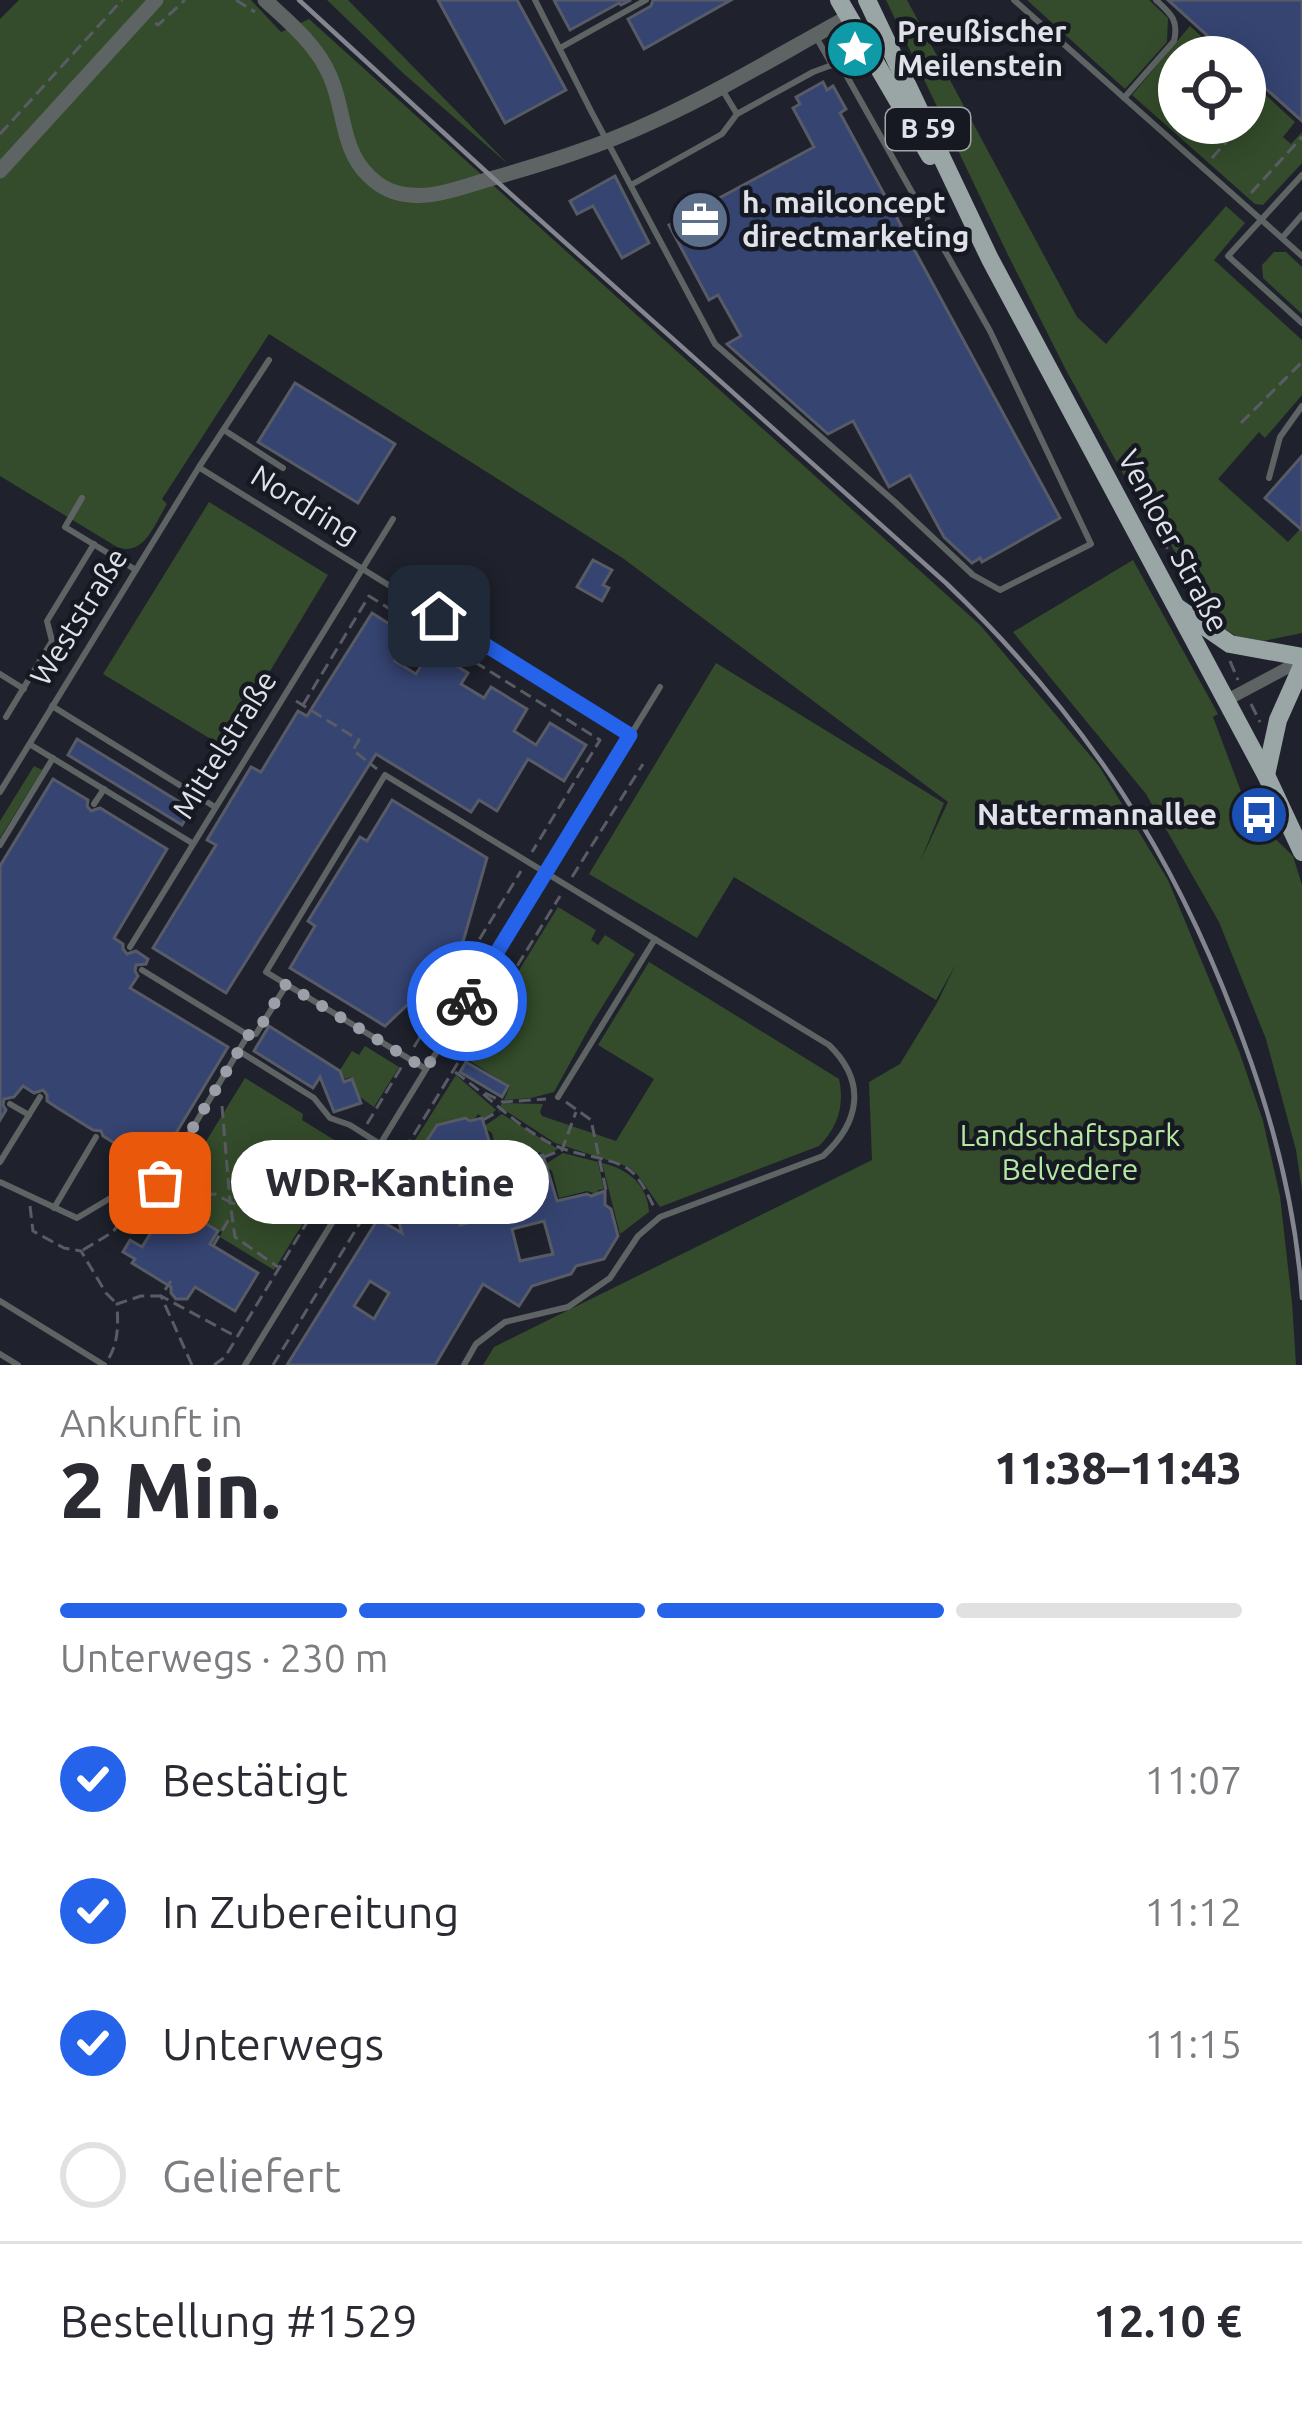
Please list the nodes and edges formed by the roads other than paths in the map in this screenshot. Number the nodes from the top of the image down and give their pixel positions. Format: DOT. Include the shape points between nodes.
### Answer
graph roads {
  1 [pos="157,0"];
  2 [pos="265,0"];
  3 [pos="536,0"];
  4 [pos="646,0"];
  5 [pos="1014,0"];
  6 [pos="1156,0"];
  7 [pos="868,3"];
  8 [pos="843,9"];
  9 [pos="815,35"];
  10 [pos="560,48"];
  11 [pos="832,65"];
  12 [pos="720,86"];
  13 [pos="1124,98"];
  14 [pos="737,114"];
  15 [pos="608,141"];
  16 [pos="0,171"];
  17 [pos="1302,175"];
  18 [pos="632,184"];
  19 [pos="1302,215"];
  20 [pos="1261,220"];
  21 [pos="1282,238"];
  22 [pos="1302,256"];
  23 [pos="990,259"];
  24 [pos="1302,323"];
  25 [pos="269,360"];
  26 [pos="1302,406"];
  27 [pos="224,430"];
  28 [pos="199,467"];
  29 [pos="284,467"];
  30 [pos="1269,478"];
  31 [pos="82,498"];
  32 [pos="393,519"];
  33 [pos="94,544"];
  34 [pos="363,568"];
  35 [pos="136,570"];
  36 [pos="1174,605"];
  37 [pos="1302,661"];
  38 [pos="0,674"];
  39 [pos="660,687"];
  40 [pos="24,689"];
  41 [pos="1225,701"];
  42 [pos="52,706"];
  43 [pos="6,717"];
  44 [pos="630,735"];
  45 [pos="30,744"];
  46 [pos="53,758"];
  47 [pos="1266,775"];
  48 [pos="104,789"];
  49 [pos="0,792"];
  50 [pos="94,804"];
  51 [pos="215,806"];
  52 [pos="192,843"];
  53 [pos="0,845"];
  54 [pos="1302,853"];
  55 [pos="546,872"];
  56 [pos="655,939"];
  57 [pos="130,947"];
  58 [pos="142,970"];
  59 [pos="286,984"];
  60 [pos="248,1035"];
  61 [pos="239,1052"];
  62 [pos="426,1069"];
  63 [pos="40,1097"];
  64 [pos="558,1097"];
  65 [pos="10,1104"];
  66 [pos="29,1115"];
  67 [pos="96,1137"];
  68 [pos="380,1144"];
  69 [pos="0,1162"];
  70 [pos="0,1182"];
  71 [pos="54,1208"];
  72 [pos="0,1301"];
  73 [pos="0,1354"];
  74 [pos="18,1365"];
  75 [pos="105,1365"];
  76 [pos="245,1365"];
  77 [pos="464,1365"];
  1 -- 16 [label="street"];
  2 -- 15 [label="street" via="321,58 358,166 391,191 433,194"];
  3 -- 10 [label="lane"];
  4 -- 10 [label="lane"];
  5 -- 13 [label="lane"];
  6 -- 13 [label="lane" via="1175,17 1174,41"];
  7 -- 8 [label="main road"];
  7 -- 23 [label="main road, Venloer Straße / B 59"];
  8 -- 9 [label="street"];
  8 -- 23 [label="main road, Venloer Straße / B 59"];
  9 -- 11 [label="lane"];
  9 -- 12 [label="street"];
  10 -- 15 [label="lane"];
  11 -- 14 [label="lane"];
  11 -- 18 [label="lane" via="845,73 990,331 1091,544 1000,590 973,575 715,344"];
  12 -- 14 [label="lane"];
  12 -- 15 [label="street"];
  13 -- 20 [label="lane"];
  14 -- 18 [label="lane" via="722,134"];
  15 -- 18 [label="lane"];
  17 -- 20 [label="lane"];
  19 -- 21 [label="lane"];
  20 -- 21 [label="lane"];
  20 -- 24 [label="lane" via="1228,256"];
  21 -- 22 [label="lane"];
  23 -- 36 [label="main road, Venloer Straße / B 59"];
  25 -- 27 [label="lane, Weststraße"];
  26 -- 30 [label="lane" via="1280,437"];
  27 -- 28 [label="lane, Weststraße"];
  27 -- 29 [label="lane"];
  28 -- 34 [label="lane, Nordring"];
  28 -- 35 [label="lane, Weststraße"];
  31 -- 33 [label="lane" via="65,527"];
  32 -- 34 [label="lane, Mittelstraße"];
  33 -- 35 [label="lane"];
  33 -- 40 [label="lane" via="47,621 52,641"];
  34 -- 44 [label="lane, Nordring"];
  34 -- 51 [label="lane, Mittelstraße"];
  35 -- 42 [label="lane, Weststraße"];
  36 -- 37 [label="main road" via="1230,644"];
  36 -- 41 [label="main road, Venloer Straße / B 59"];
  37 -- 41 [label="street"];
  37 -- 47 [label="main road"];
  38 -- 40 [label="lane"];
  39 -- 44 [label="lane"];
  40 -- 43 [label="lane"];
  41 -- 47 [label="main road, Venloer Straße / B 59"];
  42 -- 45 [label="lane, Weststraße"];
  42 -- 51 [label="lane"];
  44 -- 55 [label="lane"];
  45 -- 46 [label="lane"];
  45 -- 49 [label="lane, Weststraße"];
  46 -- 48 [label="lane"];
  46 -- 53 [label="lane"];
  47 -- 54 [label="main road, Venloer Straße / B 59"];
  48 -- 50 [label="lane"];
  48 -- 52 [label="lane"];
  51 -- 52 [label="lane, Mittelstraße"];
  52 -- 57 [label="lane, Mittelstraße"];
  55 -- 56 [label="lane"];
  55 -- 59 [label="lane" via="385,776 266,972"];
  55 -- 62 [label="lane"];
  56 -- 64 [label="lane"];
  56 -- 77 [label="lane" via="843,1059 854,1110 842,1139 823,1156 660,1217 610,1278 568,1307 505,1322"];
  58 -- 60 [label="lane"];
  59 -- 60 [label="lane"];
  59 -- 62 [label="lane"];
  60 -- 61 [label="lane"];
  61 -- 68 [label="lane"];
  61 -- 71 [label="lane" via="160,1183 130,1187 77,1218"];
  62 -- 68 [label="lane"];
  63 -- 66 [label="lane"];
  65 -- 66 [label="lane"];
  66 -- 69 [label="lane"];
  67 -- 71 [label="lane"];
  68 -- 76 [label="lane"];
  70 -- 71 [label="lane"];
  72 -- 75 [label="lane"];
  73 -- 74 [label="lane"];
}
